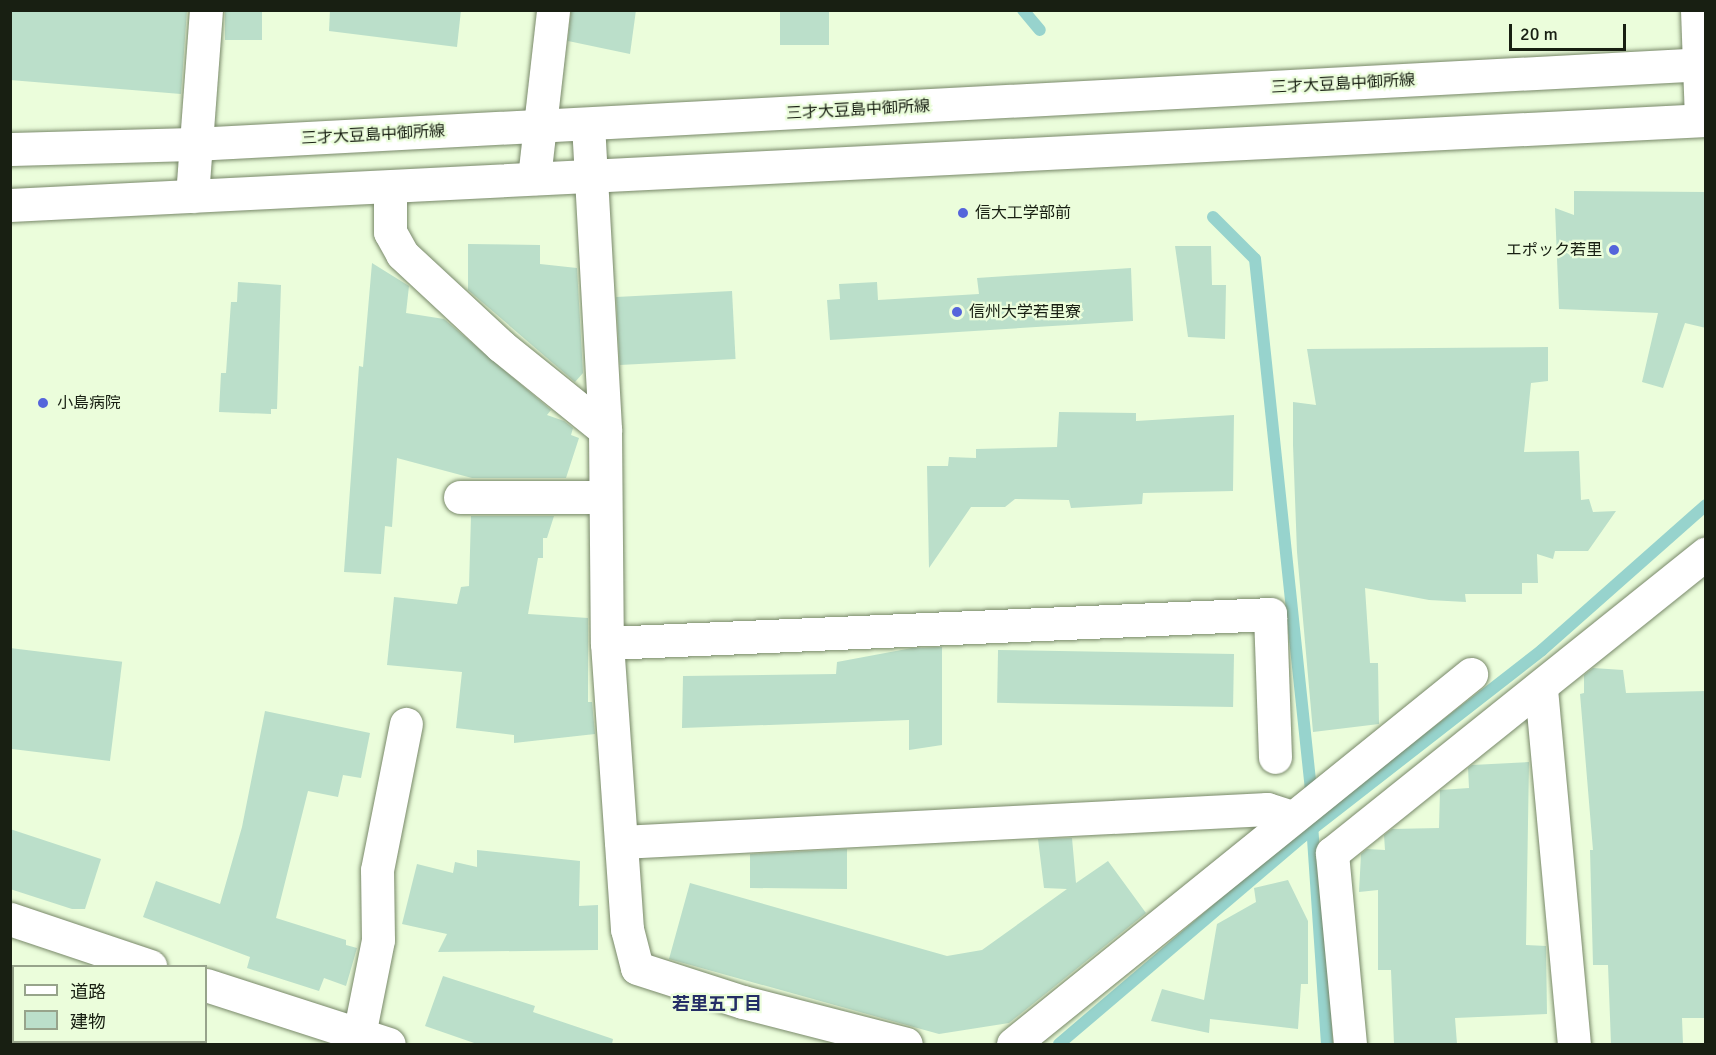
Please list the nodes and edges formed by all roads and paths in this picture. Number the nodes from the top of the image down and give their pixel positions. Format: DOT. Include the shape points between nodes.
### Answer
graph roads {
  1 [pos="206,10"];
  2 [pos="553,10"];
  3 [pos="1697,10"];
  4 [pos="1702,64"];
  5 [pos="1703,120"];
  6 [pos="588,124"];
  7 [pos="539,125"];
  8 [pos="194,144"];
  9 [pos="10,149"];
  10 [pos="590,174"];
  11 [pos="534,178"];
  12 [pos="390,187"];
  13 [pos="192,196"];
  14 [pos="10,205"];
  15 [pos="605,430"];
  16 [pos="460,496"];
  17 [pos="605,496"];
  18 [pos="1706,553"];
  19 [pos="607,643"];
  20 [pos="1471,674"];
  21 [pos="1540,689"];
  22 [pos="405,724"];
  23 [pos="1275,757"];
  24 [pos="1292,817"];
  25 [pos="621,842"];
  26 [pos="10,919"];
  27 [pos="147,965"];
  28 [pos="207,985"];
  29 [pos="374,1040"];
  30 [pos="906,1044"];
  31 [pos="1013,1044"];
  32 [pos="1350,1044"];
  33 [pos="1574,1044"];
  1 -- 8 [label="street"];
  2 -- 7 [label="street"];
  3 -- 4 [label="street"];
  4 -- 5 [label="street"];
  4 -- 6 [label="street, 三才大豆島中御所線"];
  5 -- 10 [label="street"];
  6 -- 7 [label="street, 三才大豆島中御所線"];
  6 -- 10 [label="street"];
  7 -- 8 [label="street, 三才大豆島中御所線"];
  7 -- 11 [label="street"];
  8 -- 9 [label="street, 三才大豆島中御所線"];
  8 -- 13 [label="street"];
  10 -- 11 [label="street"];
  10 -- 15 [label="street"];
  11 -- 12 [label="street"];
  12 -- 13 [label="street"];
  12 -- 15 [label="street" via="390,232 402,254 501,345"];
  13 -- 14 [label="street"];
  15 -- 17 [label="street"];
  16 -- 17 [label="street"];
  17 -- 19 [label="street"];
  18 -- 21 [label="street"];
  19 -- 23 [label="street" via="1270,614"];
  19 -- 25 [label="street"];
  20 -- 24 [label="street"];
  21 -- 32 [label="street" via="1332,853"];
  21 -- 33 [label="street"];
  22 -- 29 [label="street" via="377,870"];
  24 -- 25 [label="street" via="1267,809"];
  24 -- 31 [label="street"];
  25 -- 30 [label="street" via="627,929 637,968 743,1002"];
  26 -- 27 [label="street"];
  28 -- 29 [label="street"];
}
